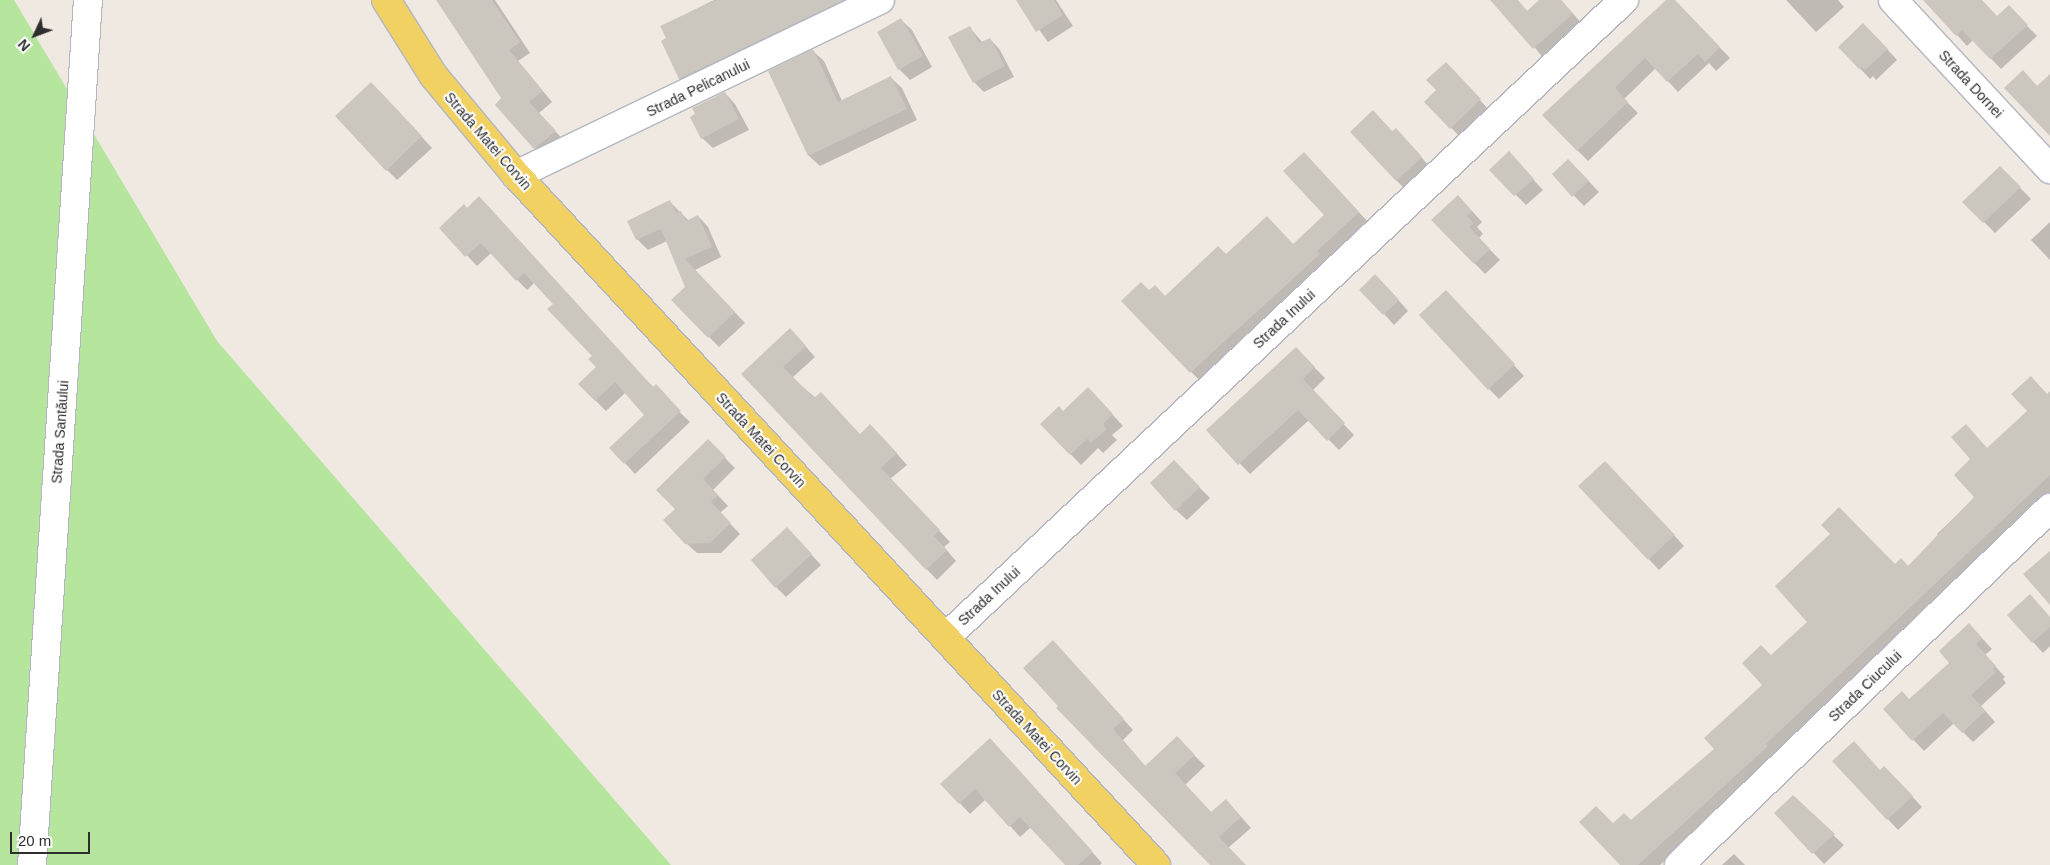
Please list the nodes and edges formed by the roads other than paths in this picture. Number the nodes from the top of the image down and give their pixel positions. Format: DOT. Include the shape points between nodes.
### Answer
graph roads {
  1 [pos="88,0"];
  2 [pos="386,0"];
  3 [pos="880,0"];
  4 [pos="1624,0"];
  5 [pos="1893,0"];
  6 [pos="2050,169"];
  7 [pos="516,175"];
  8 [pos="2050,508"];
  9 [pos="945,638"];
  10 [pos="32,865"];
  11 [pos="1156,865"];
  12 [pos="1679,865"];
  1 -- 10 [label="street, Strada Santăului"];
  2 -- 7 [label="main road, Strada Matei Corvin" via="433,75"];
  3 -- 7 [label="street, Strada Pelicanului"];
  4 -- 9 [label="street, Strada Inului"];
  5 -- 6 [label="street, Strada Dornei"];
  7 -- 9 [label="main road, Strada Matei Corvin"];
  8 -- 12 [label="street, Strada Ciucului"];
  9 -- 11 [label="main road, Strada Matei Corvin"];
}
